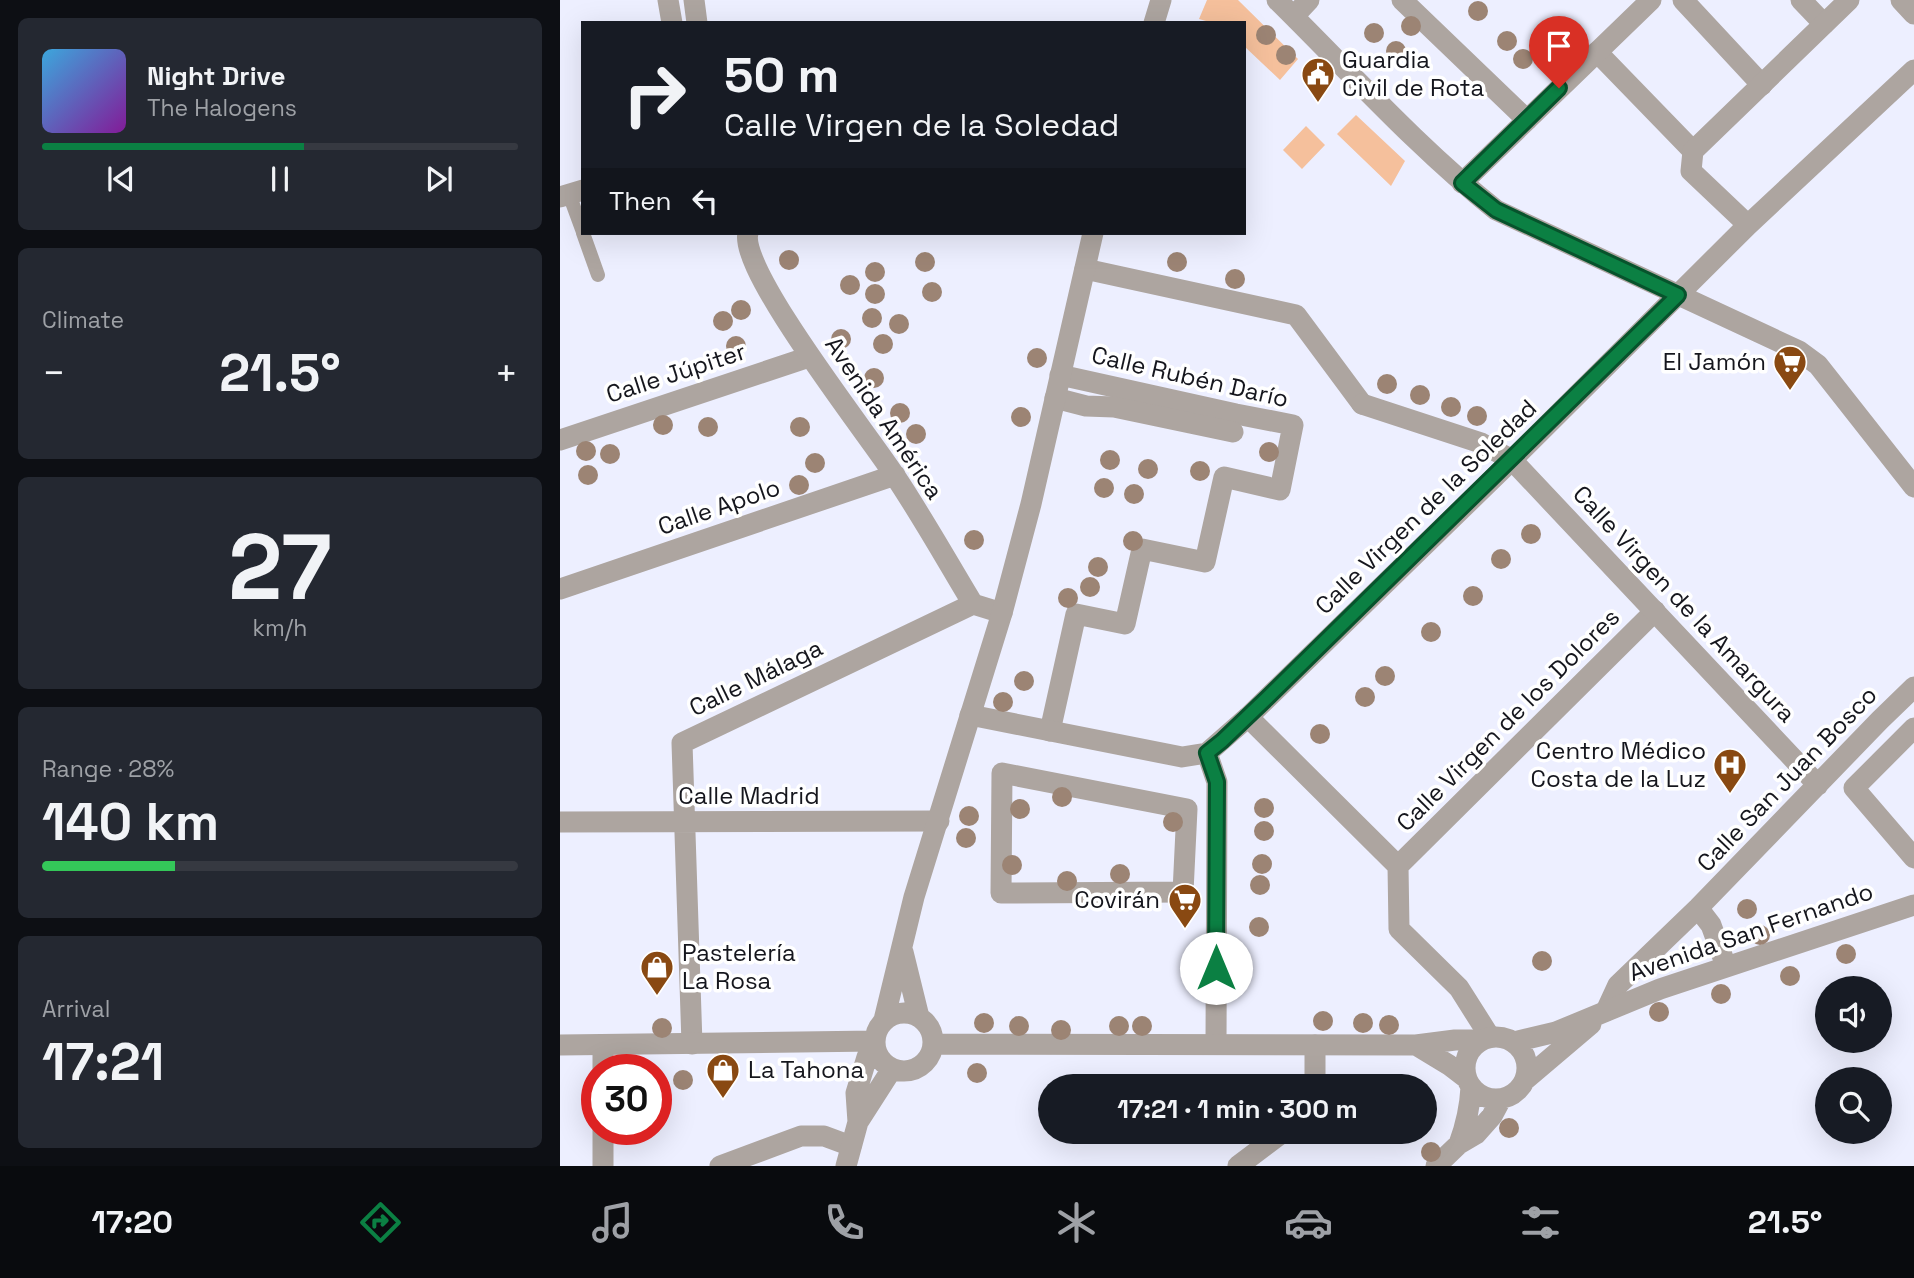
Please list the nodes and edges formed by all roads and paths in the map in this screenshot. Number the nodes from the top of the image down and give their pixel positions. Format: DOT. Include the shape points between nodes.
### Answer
graph roads {
  1 [pos="1161,0"];
  2 [pos="1277,0"];
  3 [pos="1309,0"];
  4 [pos="1402,0"];
  5 [pos="1683,0"];
  6 [pos="1801,0"];
  7 [pos="1849,0"];
  8 [pos="1901,0"];
  9 [pos="1640,4"];
  10 [pos="697,6"];
  11 [pos="670,10"];
  12 [pos="1914,14"];
  13 [pos="1294,16"];
  14 [pos="1155,21"];
  15 [pos="1824,24"];
  16 [pos="1597,51"];
  17 [pos="1914,69"];
  18 [pos="1762,85"];
  19 [pos="1527,120"];
  20 [pos="1693,152"];
  21 [pos="1462,183"];
  22 [pos="571,194"];
  23 [pos="1748,225"];
  24 [pos="581,226"];
  25 [pos="584,235"];
  26 [pos="747,235"];
  27 [pos="1093,235"];
  28 [pos="1085,270"];
  29 [pos="598,275"];
  30 [pos="1678,295"];
  31 [pos="809,357"];
  32 [pos="1060,375"];
  33 [pos="1055,398"];
  34 [pos="1233,432"];
  35 [pos="560,440"];
  36 [pos="1512,460"];
  37 [pos="895,475"];
  38 [pos="1911,477"];
  39 [pos="560,589"];
  40 [pos="973,604"];
  41 [pos="1655,611"];
  42 [pos="1002,613"];
  43 [pos="1913,690"];
  44 [pos="970,715"];
  45 [pos="1248,716"];
  46 [pos="1914,728"];
  47 [pos="1051,731"];
  48 [pos="1207,753"];
  49 [pos="1839,763"];
  50 [pos="1002,773"];
  51 [pos="1818,785"];
  52 [pos="1857,785"];
  53 [pos="939,821"];
  54 [pos="560,822"];
  55 [pos="685,823"];
  56 [pos="1914,851"];
  57 [pos="1914,858"];
  58 [pos="1398,866"];
  59 [pos="1914,905"];
  60 [pos="1698,908"];
  61 [pos="902,947"];
  62 [pos="1726,967"];
  63 [pos="1606,1011"];
  64 [pos="919,1017"];
  65 [pos="884,1020"];
  66 [pos="1486,1039"];
  67 [pos="1514,1042"];
  68 [pos="692,1044"];
  69 [pos="933,1044"];
  70 [pos="1216,1044"];
  71 [pos="560,1045"];
  72 [pos="603,1045"];
  73 [pos="1315,1045"];
  74 [pos="1416,1045"];
  75 [pos="875,1046"];
  76 [pos="603,1054"];
  77 [pos="892,1069"];
  78 [pos="1315,1074"];
  79 [pos="1525,1080"];
  80 [pos="1469,1083"];
  81 [pos="1501,1099"];
  82 [pos="858,1122"];
  83 [pos="1267,1144"];
  84 [pos="1459,1144"];
  85 [pos="603,1145"];
  86 [pos="849,1156"];
  87 [pos="603,1166"];
  88 [pos="720,1166"];
  89 [pos="1238,1166"];
  90 [pos="1436,1166"];
  1 -- 14 [label="street"];
  2 -- 13 [label="street"];
  3 -- 13 [label="street"];
  4 -- 19 [label="street"];
  5 -- 18 [label="street"];
  6 -- 15 [label="street"];
  7 -- 15 [label="street"];
  8 -- 12 [label="street"];
  9 -- 16 [label="street"];
  10 -- 11 [label="street"];
  13 -- 21 [label="street"];
  15 -- 18 [label="street"];
  16 -- 19 [label="street"];
  16 -- 20 [label="street"];
  17 -- 23 [label="street, Calle Virgen de la Soledad"];
  18 -- 20 [label="street"];
  19 -- 21 [label="street"];
  20 -- 23 [label="street" via="1691,171"];
  21 -- 30 [label="street" via="1496,210"];
  22 -- 24 [label="lane"];
  23 -- 30 [label="street, Calle Virgen de la Soledad"];
  25 -- 29 [label="lane"];
  26 -- 31 [label="street, Avenida América" via="761,276"];
  27 -- 28 [label="street, Calle Rubén Darío"];
  28 -- 32 [label="street, Calle Rubén Darío"];
  28 -- 36 [label="street" via="1296,315 1362,404 1481,443"];
  30 -- 36 [label="street, Calle Virgen de la Soledad"];
  30 -- 38 [label="street" via="1799,351 1818,365"];
  31 -- 35 [label="street, Calle Júpiter"];
  31 -- 37 [label="street, Avenida América"];
  32 -- 33 [label="street, Calle Rubén Darío"];
  32 -- 47 [label="street, Calle Rubén Darío" via="1293,425 1280,490 1224,477 1205,562 1142,549 1125,624 1076,614"];
  33 -- 34 [label="street, Calle Rubén Darío"];
  33 -- 42 [label="street, Calle Rubén Darío"];
  36 -- 41 [label="street, Calle Virgen de la Amargura"];
  36 -- 45 [label="street, Calle Virgen de la Soledad"];
  37 -- 39 [label="street, Calle Apolo"];
  37 -- 40 [label="street, Avenida América"];
  40 -- 42 [label="street"];
  40 -- 55 [label="street, Calle Málaga" via="682,743"];
  41 -- 51 [label="street, Calle Virgen de la Amargura"];
  41 -- 58 [label="street, Calle Virgen de los Dolores"];
  42 -- 44 [label="street, Calle Rubén Darío"];
  43 -- 49 [label="street, Calle San Juan Bosco"];
  44 -- 47 [label="street"];
  44 -- 53 [label="street, Calle Rubén Darío"];
  45 -- 48 [label="street, Calle Virgen de la Soledad"];
  45 -- 58 [label="street"];
  46 -- 52 [label="street"];
  47 -- 48 [label="street" via="1182,757"];
  48 -- 70 [label="street" via="1217,782"];
  49 -- 51 [label="street, Calle San Juan Bosco"];
  49 -- 52 [label="street"];
  50 -- 50 [label="street" via="1000,892 1183,892 1187,809"];
  51 -- 60 [label="street, Calle San Juan Bosco"];
  52 -- 56 [label="street"];
  52 -- 57 [label="street" via="1854,788"];
  53 -- 55 [label="street, Calle Madrid"];
  53 -- 61 [label="street, Calle Rubén Darío"];
  54 -- 55 [label="street, Calle Madrid"];
  55 -- 68 [label="street, Calle Málaga"];
  58 -- 66 [label="street" via="1399,929 1459,988"];
  59 -- 62 [label="street, Avenida San Fernando"];
  60 -- 62 [label="street, Calle San Juan Bosco" via="1711,925"];
  60 -- 63 [label="street, Calle San Juan Bosco" via="1618,985"];
  61 -- 64 [label="street, Calle Rubén Darío"];
  61 -- 65 [label="street, Calle Rubén Darío"];
  62 -- 63 [label="street, Avenida San Fernando"];
  63 -- 67 [label="street, Avenida San Fernando" via="1556,1032"];
  63 -- 79 [label="street, Avenida San Fernando"];
  64 -- 65 [label="street" via="901,1013"];
  64 -- 69 [label="street"];
  65 -- 75 [label="street"];
  66 -- 67 [label="street"];
  66 -- 74 [label="street"];
  66 -- 80 [label="street" via="1469,1052 1465,1069"];
  67 -- 79 [label="street" via="1526,1059"];
  68 -- 72 [label="street"];
  68 -- 75 [label="street"];
  69 -- 70 [label="street"];
  69 -- 77 [label="street" via="919,1066"];
  70 -- 73 [label="street"];
  71 -- 72 [label="street"];
  72 -- 76 [label="street"];
  73 -- 74 [label="street"];
  73 -- 78 [label="street"];
  74 -- 80 [label="street"];
  75 -- 77 [label="street" via="879,1058"];
  75 -- 82 [label="street" via="856,1093"];
  77 -- 82 [label="street"];
  79 -- 81 [label="street" via="1519,1090"];
  80 -- 81 [label="street" via="1479,1095"];
  80 -- 84 [label="street" via="1470,1106"];
  81 -- 84 [label="street" via="1476,1134"];
  82 -- 86 [label="street"];
  83 -- 89 [label="street"];
  84 -- 90 [label="street"];
  85 -- 87 [label="street"];
  86 -- 88 [label="street" via="824,1136 802,1136"];
}
